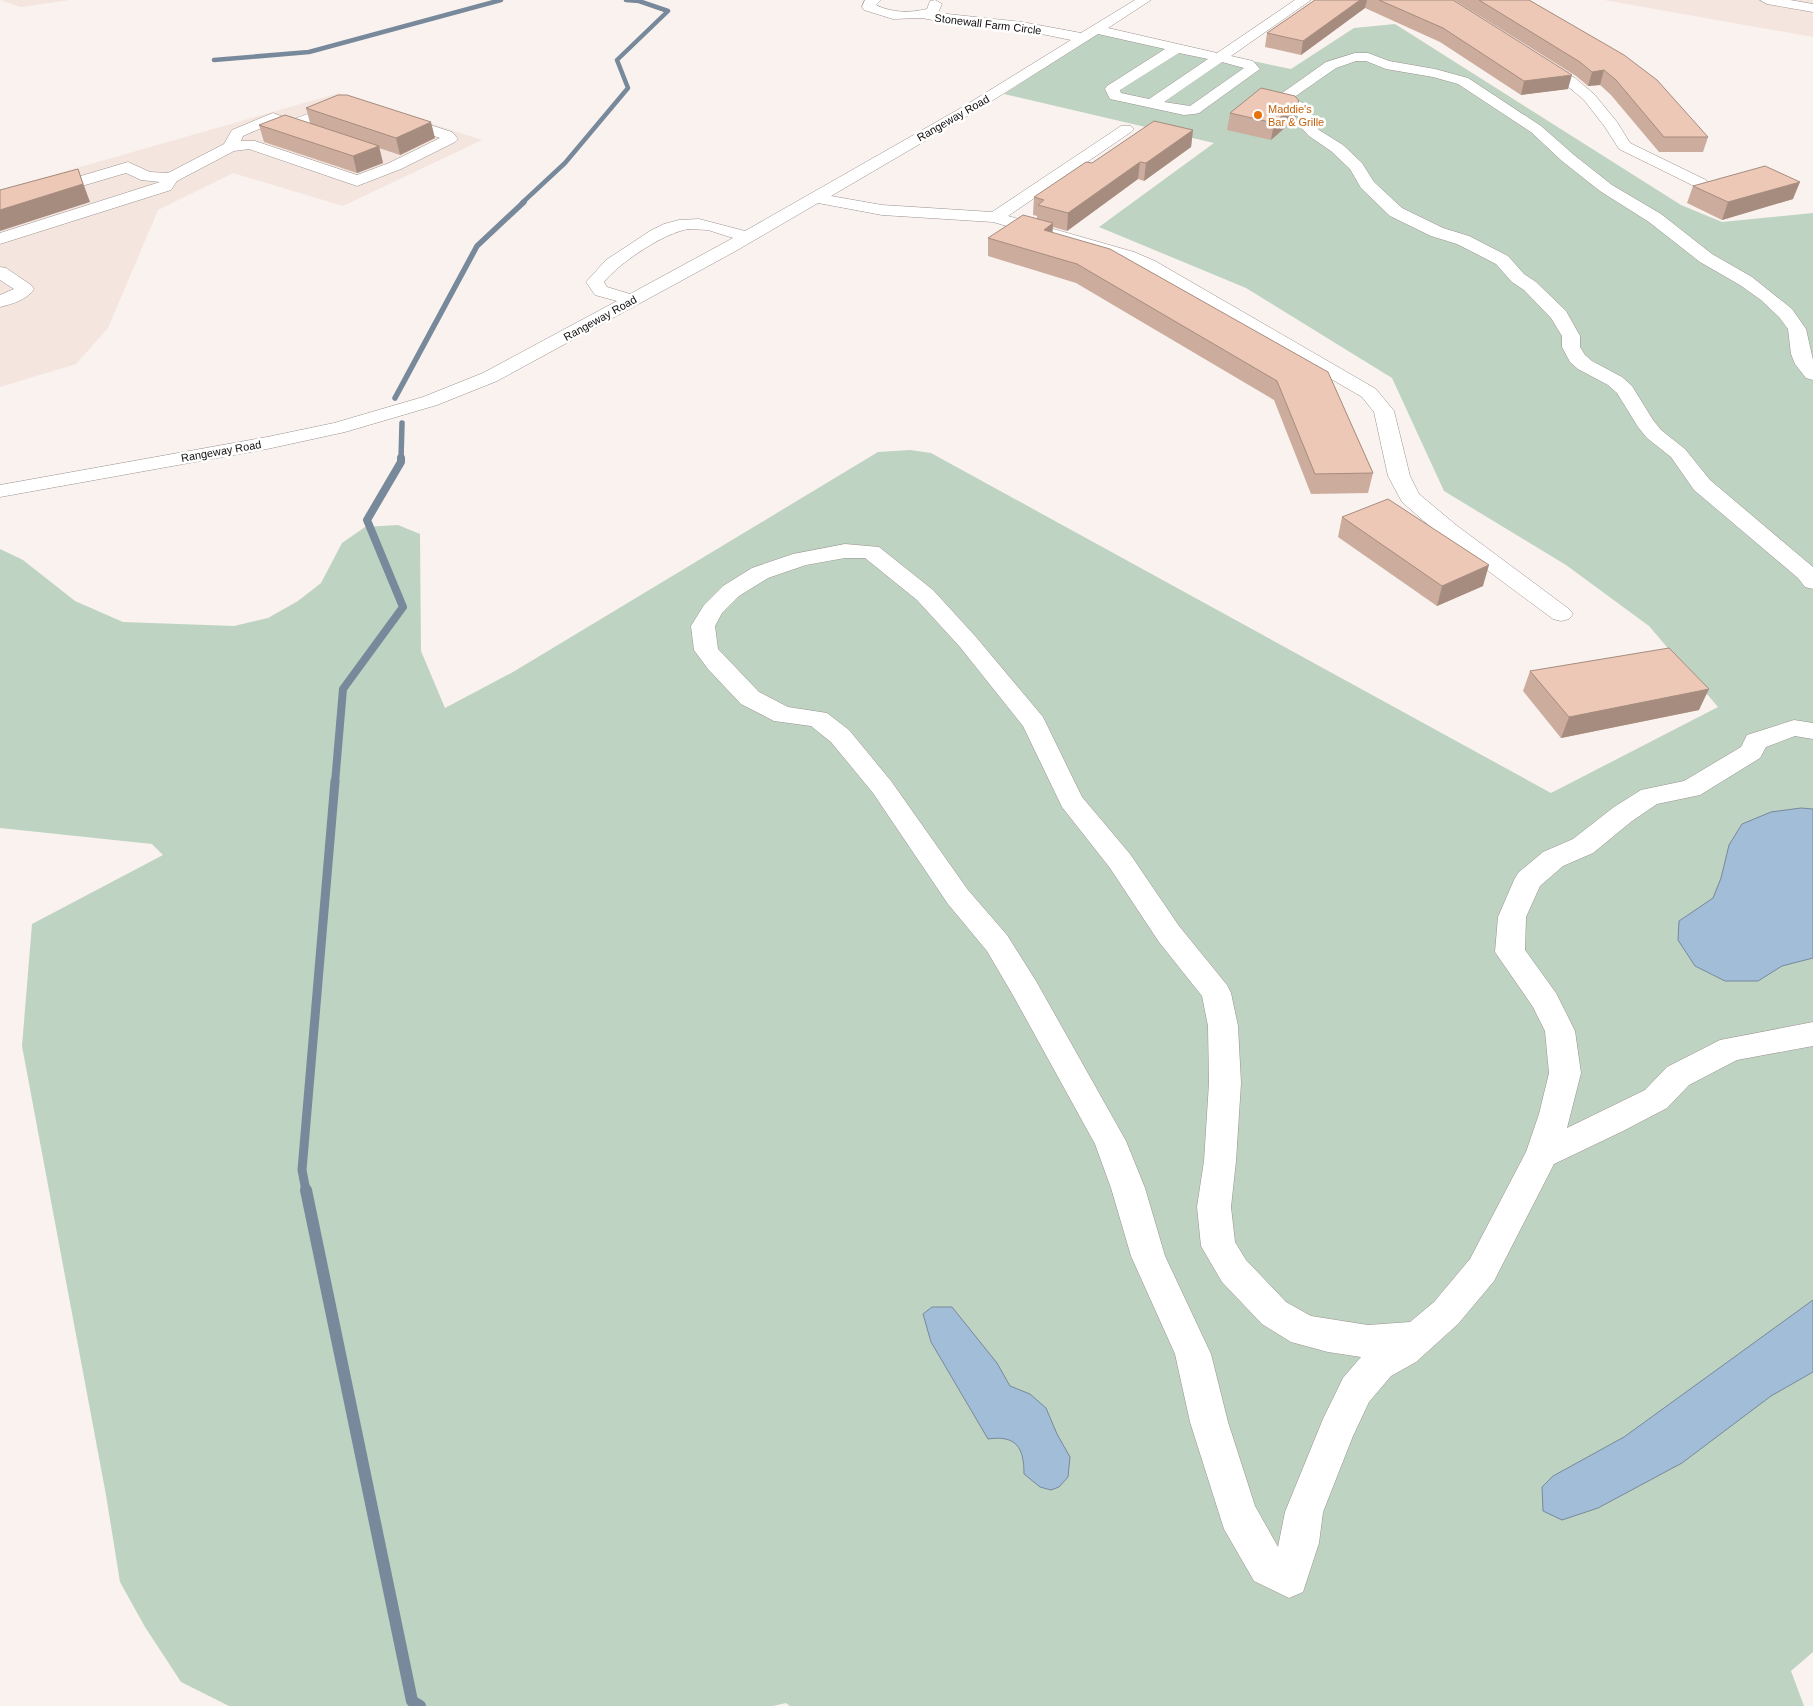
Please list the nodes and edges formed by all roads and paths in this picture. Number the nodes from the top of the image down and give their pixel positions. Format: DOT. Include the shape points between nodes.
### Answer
graph roads {
  1 [pos="874,0"];
  2 [pos="930,0"];
  3 [pos="1144,0"];
  4 [pos="1304,0"];
  5 [pos="1767,0"];
  6 [pos="1813,8"];
  7 [pos="922,14"];
  8 [pos="1090,34"];
  9 [pos="1178,48"];
  10 [pos="1529,56"];
  11 [pos="1218,57"];
  12 [pos="1152,104"];
  13 [pos="361,108"];
  14 [pos="380,114"];
  15 [pos="291,125"];
  16 [pos="1126,130"];
  17 [pos="309,131"];
  18 [pos="230,147"];
  19 [pos="384,156"];
  20 [pos="402,162"];
  21 [pos="171,178"];
  22 [pos="1700,183"];
  23 [pos="815,197"];
  24 [pos="0,205"];
  25 [pos="995,217"];
  26 [pos="746,237"];
  27 [pos="0,239"];
  28 [pos="0,272"];
  29 [pos="633,300"];
  30 [pos="0,302"];
  31 [pos="1813,374"];
  32 [pos="0,491"];
  33 [pos="1813,582"];
  34 [pos="1561,614"];
  35 [pos="1813,730"];
  36 [pos="1813,1034"];
  37 [pos="1542,1154"];
  38 [pos="1418,1338"];
  1 -- 7 [label="street, Stonewall Farm Circle" via="869,7 878,12 896,16"];
  2 -- 7 [label="street, Stonewall Farm Circle" via="935,4 933,10"];
  3 -- 8 [label="street, Rangeway Road"];
  4 -- 11 [label="street"];
  5 -- 6 [label="street"];
  7 -- 8 [label="street, Stonewall Farm Circle"];
  8 -- 9 [label="street, Stonewall Farm Circle"];
  8 -- 23 [label="street, Rangeway Road" via="966,111"];
  9 -- 11 [label="street, Stonewall Farm Circle"];
  9 -- 12 [label="street" via="1112,89 1115,96"];
  10 -- 22 [label="street" via="1589,97 1624,146"];
  11 -- 12 [label="street"];
  11 -- 12 [label="street, Stonewall Farm Circle" via="1248,64 1253,69 1194,110"];
  13 -- 15 [label="street" via="340,106"];
  14 -- 20 [label="street" via="447,135 450,139"];
  15 -- 17 [label="street"];
  15 -- 18 [label="street" via="273,118 237,133"];
  16 -- 25 [label="street"];
  18 -- 20 [label="street" via="250,144 357,181"];
  18 -- 21 [label="street"];
  19 -- 20 [label="street"];
  21 -- 24 [label="street" via="147,177 128,167"];
  21 -- 27 [label="street" via="165,187"];
  23 -- 25 [label="street" via="882,210"];
  23 -- 26 [label="street, Rangeway Road"];
  25 -- 34 [label="street" via="1111,250 1149,265 1357,385 1375,399 1384,412 1399,476 1410,497 1448,530"];
  26 -- 29 [label="street, Rangeway Road"];
  26 -- 29 [label="street" via="721,227 694,224 670,227 614,263 595,282 601,291"];
  28 -- 30 [label="street" via="25,289"];
  29 -- 32 [label="street, Rangeway Road" via="490,378 401,411 276,441"];
  31 -- 33 [label="street" via="1801,354 1797,329 1786,313 1767,296 1606,188 1536,129 1463,81 1386,65 1368,57 1355,57 1330,65 1282,98 1302,108 1309,128 1356,166 1367,184 1396,212 1491,252 1502,260 1560,315 1571,336 1571,347 1577,358 1615,380 1625,390 1649,429 1678,453 1702,485"];
  35 -- 37 [label="street" via="1794,728 1756,741 1751,752 1692,789 1650,796 1583,846 1553,859 1528,880 1512,917 1510,952 1545,1001 1560,1031 1565,1073 1556,1114"];
  36 -- 37 [label="street" via="1731,1049 1678,1076 1656,1099"];
  37 -- 38 [label="street" via="1482,1270 1446,1313"];
  38 -- 38 [label="street" via="1368,1341 1304,1330 1274,1313 1234,1271 1218,1246 1214,1207 1225,1083 1223,1026 1216,993 1169,934 1120,861 1071,801 1034,723 940,610 871,552 845,551 800,559 760,573 731,591 712,610 703,626 706,650 750,698 783,715 818,719 840,736 882,787 958,897 997,943 1073,1073 1110,1141 1148,1256 1193,1354 1209,1422 1238,1515 1268,1567 1289,1578 1304,1512 1356,1390 1378,1364"];
}
